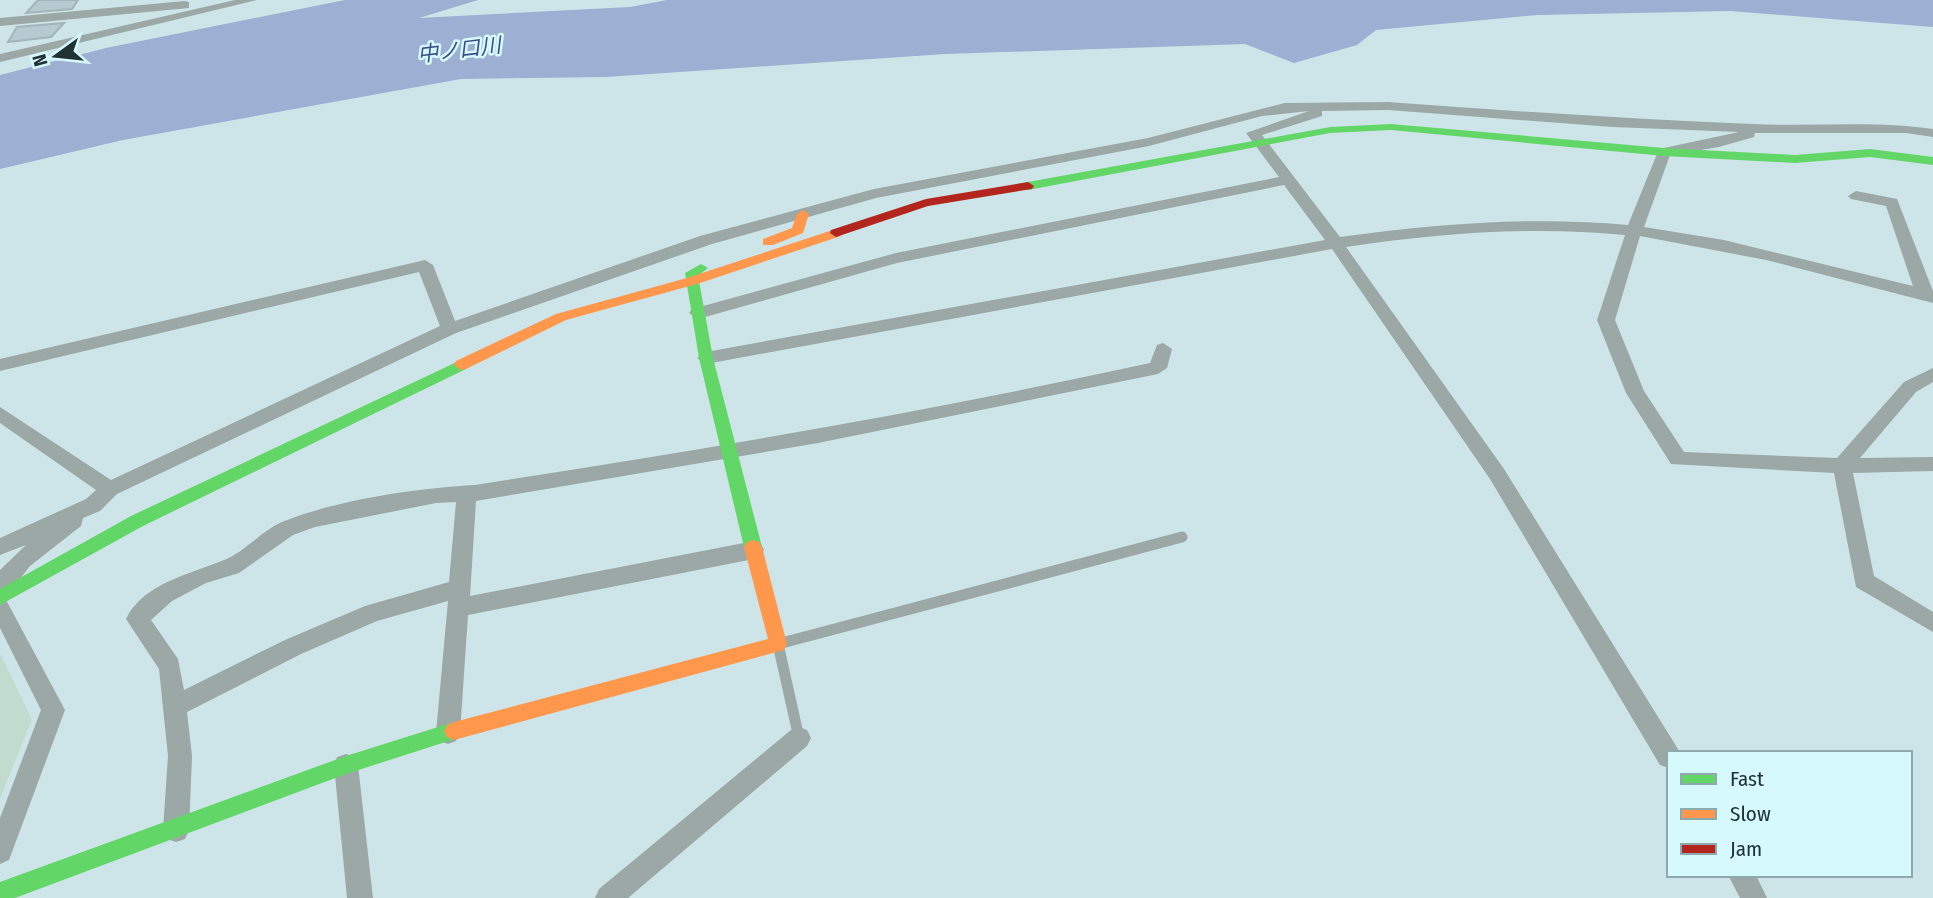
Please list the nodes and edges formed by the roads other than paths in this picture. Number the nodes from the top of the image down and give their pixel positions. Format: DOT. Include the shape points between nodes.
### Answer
graph roads {
  1 [pos="218,0"];
  2 [pos="251,0"];
  3 [pos="0,22"];
  4 [pos="0,58"];
  5 [pos="1337,107"];
  6 [pos="1764,129"];
  7 [pos="1933,133"];
  8 [pos="1262,145"];
  9 [pos="1664,152"];
  10 [pos="1933,161"];
  11 [pos="1287,180"];
  12 [pos="1856,196"];
  13 [pos="803,214"];
  14 [pos="1634,231"];
  15 [pos="1335,242"];
  16 [pos="692,281"];
  17 [pos="1928,296"];
  18 [pos="698,313"];
  19 [pos="450,329"];
  20 [pos="1163,349"];
  21 [pos="706,358"];
  22 [pos="0,365"];
  23 [pos="1933,374"];
  24 [pos="0,414"];
  25 [pos="730,453"];
  26 [pos="1933,464"];
  27 [pos="1842,466"];
  28 [pos="110,489"];
  29 [pos="467,493"];
  30 [pos="93,505"];
  31 [pos="1182,537"];
  32 [pos="0,547"];
  33 [pos="754,550"];
  34 [pos="0,591"];
  35 [pos="0,598"];
  36 [pos="457,598"];
  37 [pos="0,606"];
  38 [pos="1933,623"];
  39 [pos="778,644"];
  40 [pos="176,706"];
  41 [pos="448,733"];
  42 [pos="799,738"];
  43 [pos="1667,754"];
  44 [pos="346,765"];
  45 [pos="176,830"];
  46 [pos="0,851"];
  47 [pos="1742,877"];
  48 [pos="0,893"];
  49 [pos="360,898"];
  50 [pos="608,898"];
  51 [pos="1754,898"];
  1 -- 3 [label="street"];
  2 -- 4 [label="street"];
  5 -- 6 [label="street" via="1388,106"];
  5 -- 8 [label="street" via="1252,133"];
  5 -- 13 [label="street" via="1260,112 1149,142 874,194"];
  6 -- 7 [label="street" via="1906,128"];
  6 -- 9 [label="street" via="1719,143"];
  8 -- 9 [label="street" via="1331,130 1391,127"];
  8 -- 11 [label="street"];
  8 -- 16 [label="street" via="926,203"];
  9 -- 10 [label="street" via="1795,159 1870,153"];
  9 -- 14 [label="street"];
  11 -- 15 [label="street"];
  11 -- 18 [label="street" via="895,258"];
  12 -- 17 [label="street" via="1892,202"];
  13 -- 16 [label="street" via="798,230 710,262 692,273"];
  13 -- 19 [label="street" via="669,252"];
  14 -- 15 [label="street" via="1459,228"];
  14 -- 17 [label="street" via="1710,244"];
  14 -- 27 [label="street" via="1606,320 1635,393 1678,459"];
  15 -- 21 [label="street"];
  15 -- 43 [label="street" via="1497,474"];
  16 -- 18 [label="street"];
  16 -- 35 [label="street" via="561,317 508,340 137,521"];
  18 -- 21 [label="street"];
  19 -- 22 [label="street" via="425,265"];
  19 -- 28 [label="street"];
  20 -- 25 [label="street" via="1158,368 1015,400"];
  21 -- 25 [label="street"];
  23 -- 27 [label="street" via="1910,387"];
  24 -- 28 [label="street"];
  25 -- 29 [label="street"];
  25 -- 33 [label="street"];
  26 -- 27 [label="street"];
  27 -- 38 [label="street" via="1864,581"];
  28 -- 30 [label="street"];
  29 -- 36 [label="street"];
  29 -- 40 [label="street" via="314,519 286,529 232,566 200,576 164,596 137,619 170,666"];
  30 -- 32 [label="street"];
  30 -- 34 [label="street" via="19,562"];
  31 -- 39 [label="lane"];
  33 -- 36 [label="street"];
  33 -- 39 [label="street"];
  36 -- 40 [label="street" via="373,613"];
  36 -- 41 [label="street"];
  37 -- 46 [label="street" via="53,710"];
  39 -- 41 [label="street"];
  39 -- 42 [label="lane"];
  40 -- 45 [label="street" via="180,756"];
  41 -- 44 [label="street"];
  42 -- 50 [label="street"];
  44 -- 45 [label="street"];
  44 -- 49 [label="street"];
  45 -- 48 [label="street"];
  47 -- 51 [label="street"];
}
